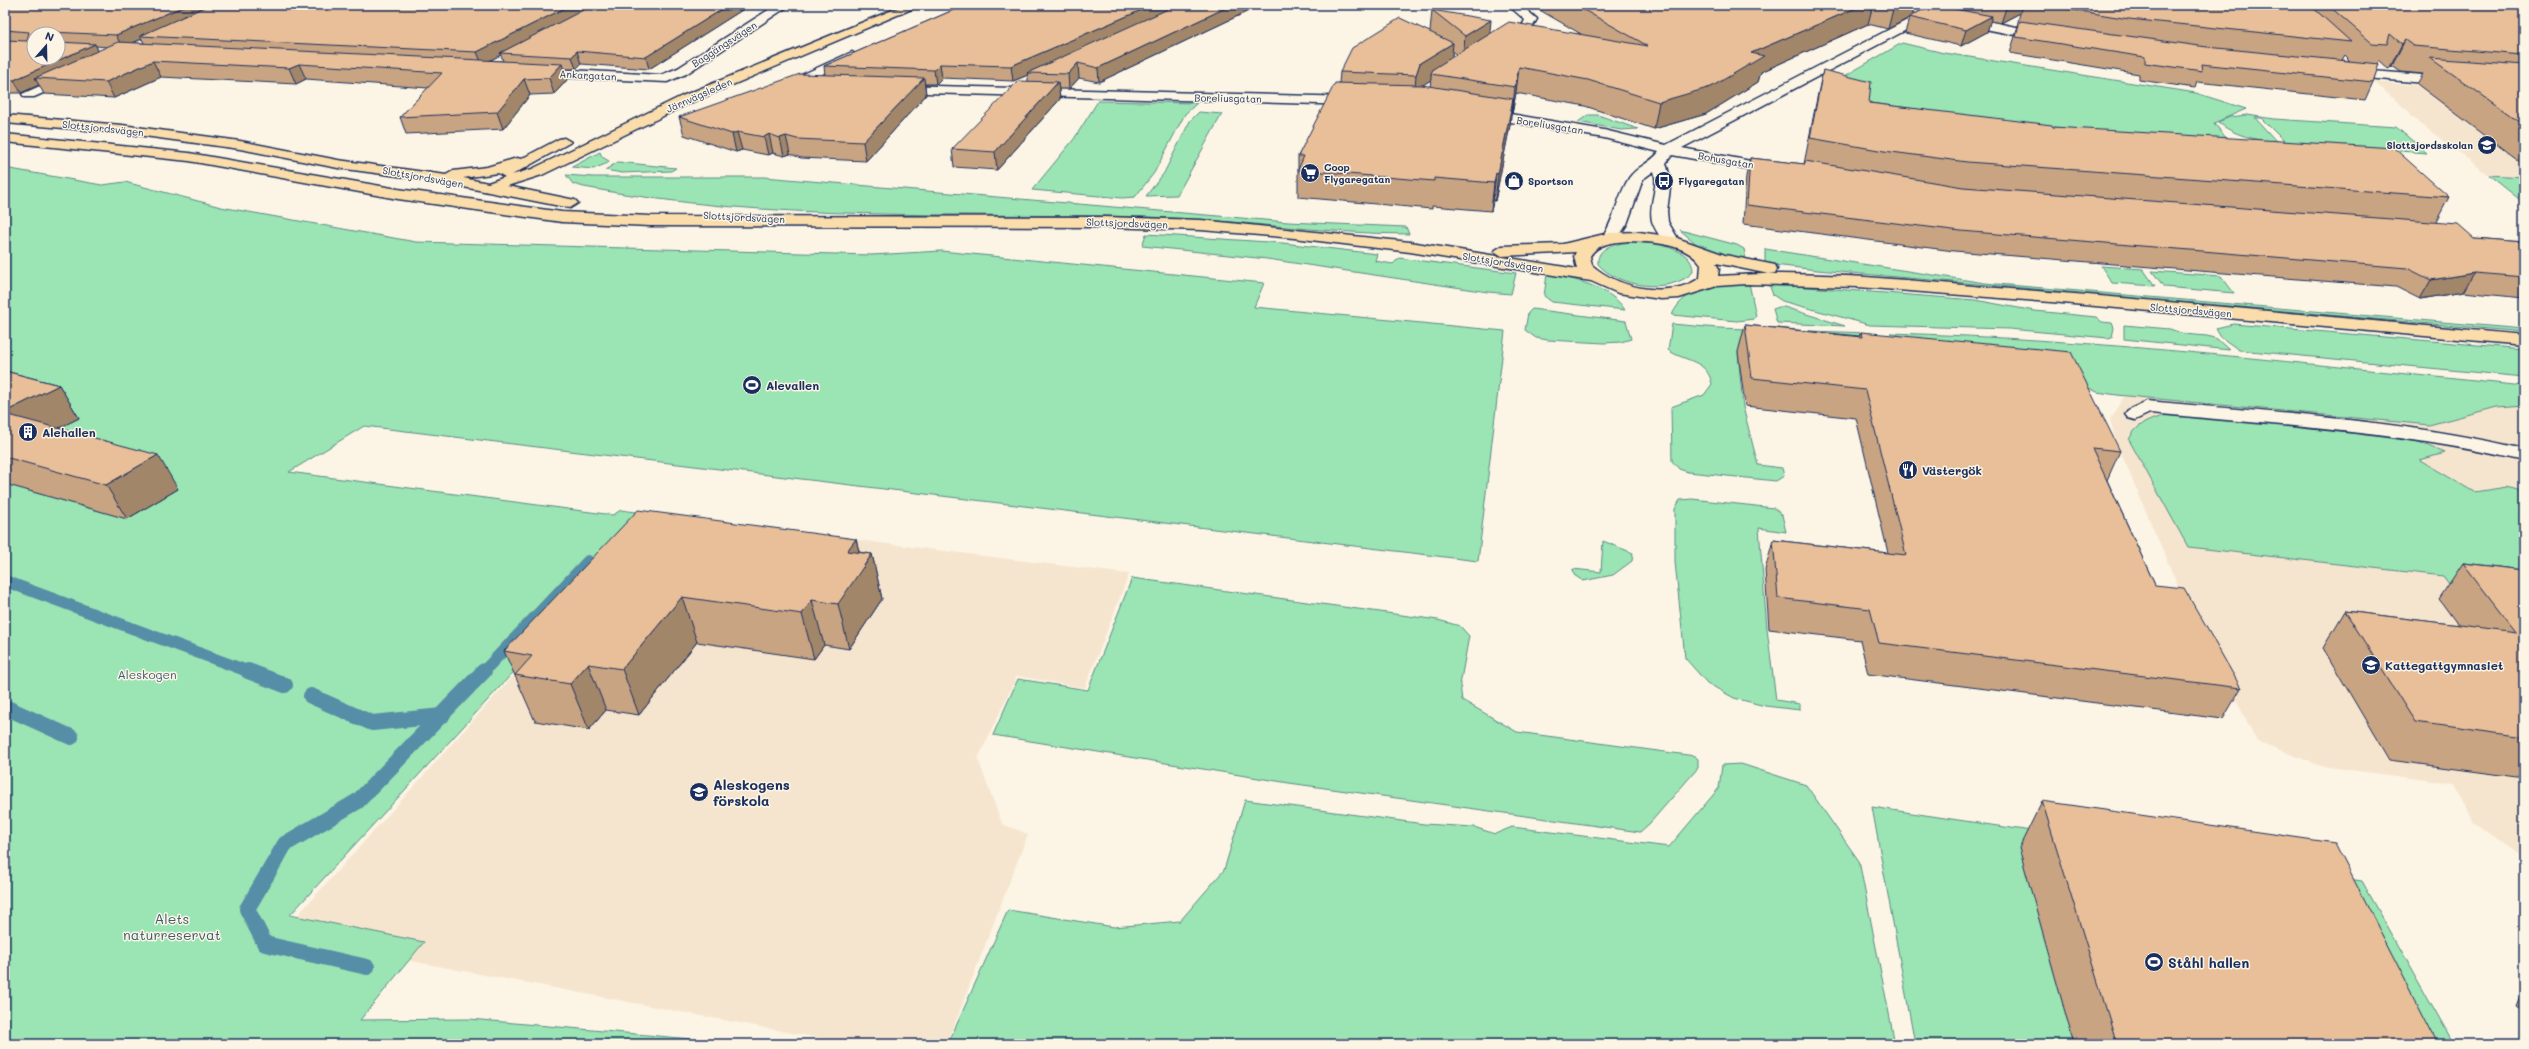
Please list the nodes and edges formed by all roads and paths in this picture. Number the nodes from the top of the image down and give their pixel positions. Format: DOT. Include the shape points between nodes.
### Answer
graph roads {
  1 [pos="784,5"];
  2 [pos="915,5"];
  3 [pos="1514,5"];
  4 [pos="1880,5"];
  5 [pos="1943,5"];
  6 [pos="1925,15"];
  7 [pos="2062,40"];
  8 [pos="1492,48"];
  9 [pos="864,50"];
  10 [pos="2340,59"];
  11 [pos="524,72"];
  12 [pos="2332,72"];
  13 [pos="77,73"];
  14 [pos="2356,74"];
  15 [pos="663,79"];
  16 [pos="1028,80"];
  17 [pos="2463,82"];
  18 [pos="784,85"];
  19 [pos="815,86"];
  20 [pos="885,89"];
  21 [pos="769,91"];
  22 [pos="1011,92"];
  23 [pos="29,94"];
  24 [pos="1369,102"];
  25 [pos="1470,112"];
  26 [pos="5,119"];
  27 [pos="579,135"];
  28 [pos="5,138"];
  29 [pos="1668,150"];
  30 [pos="530,158"];
  31 [pos="1658,162"];
  32 [pos="555,163"];
  33 [pos="1788,172"];
  34 [pos="428,176"];
  35 [pos="484,188"];
  36 [pos="398,194"];
  37 [pos="594,204"];
  38 [pos="504,209"];
  39 [pos="842,222"];
  40 [pos="1610,238"];
  41 [pos="1672,242"];
  42 [pos="1593,244"];
  43 [pos="1410,247"];
  44 [pos="1691,249"];
  45 [pos="1595,277"];
  46 [pos="1858,282"];
  47 [pos="1702,285"];
  48 [pos="2524,340"];
  49 [pos="2135,414"];
  50 [pos="2524,455"];
  1 -- 15 [label="street, Baggängsvägen" via="682,71"];
  2 -- 32 [label="main road, Järnvägsleden" via="687,99"];
  3 -- 8 [label="street" via="1530,17 1528,26"];
  4 -- 6 [label="street"];
  5 -- 6 [label="street"];
  6 -- 7 [label="street"];
  6 -- 29 [label="street"];
  9 -- 18 [label="street"];
  10 -- 14 [label="street"];
  11 -- 15 [label="street, Ankargatan"];
  12 -- 14 [label="street"];
  13 -- 23 [label="street"];
  14 -- 17 [label="street"];
  16 -- 22 [label="street"];
  18 -- 19 [label="street"];
  18 -- 21 [label="street"];
  20 -- 22 [label="street, Boreliusgatan"];
  22 -- 24 [label="street, Boreliusgatan"];
  25 -- 29 [label="street, Boreliusgatan" via="1604,134"];
  26 -- 34 [label="main road, Slottsjordsvägen" via="122,129"];
  27 -- 30 [label="main road, Järnvägsleden"];
  28 -- 36 [label="main road, Slottsjordsvägen" via="182,156"];
  29 -- 31 [label="street"];
  29 -- 33 [label="street, Bohusgatan"];
  30 -- 34 [label="main road" via="475,174"];
  30 -- 35 [label="main road, Järnvägsleden"];
  31 -- 40 [label="street" via="1643,170 1636,178 1620,224"];
  31 -- 41 [label="street" via="1664,181 1659,210 1660,222"];
  32 -- 35 [label="main road, Järnvägsleden" via="524,177"];
  32 -- 37 [label="main road" via="545,175 545,183 552,189"];
  34 -- 35 [label="main road, Slottsjordsvägen"];
  35 -- 36 [label="main road, Järnvägsleden"];
  35 -- 37 [label="main road, Slottsjordsvägen"];
  35 -- 38 [label="main road" via="489,198"];
  36 -- 38 [label="main road, Slottsjordsvägen"];
  37 -- 39 [label="main road, Slottsjordsvägen"];
  38 -- 39 [label="main road, Slottsjordsvägen" via="562,217 650,221"];
  39 -- 43 [label="main road, Slottsjordsvägen" via="1104,222 1201,225"];
  40 -- 41 [label="main road, Slottsjordsvägen" via="1640,236"];
  40 -- 42 [label="main road, Slottsjordsvägen"];
  41 -- 44 [label="main road, Slottsjordsvägen"];
  42 -- 43 [label="main road, Slottsjordsvägen" via="1523,252"];
  42 -- 45 [label="main road, Slottsjordsvägen" via="1583,252 1582,259 1587,270"];
  43 -- 45 [label="main road, Slottsjordsvägen"];
  44 -- 46 [label="main road, Slottsjordsvägen" via="1742,264"];
  44 -- 47 [label="main road, Slottsjordsvägen" via="1704,257 1710,267 1710,276"];
  45 -- 47 [label="main road, Slottsjordsvägen" via="1621,288 1648,293 1679,292"];
  46 -- 47 [label="main road, Slottsjordsvägen" via="1746,279 1716,281"];
  46 -- 48 [label="main road, Slottsjordsvägen"];
  49 -- 50 [label="street" via="2147,407 2361,427 2482,445"];
}
